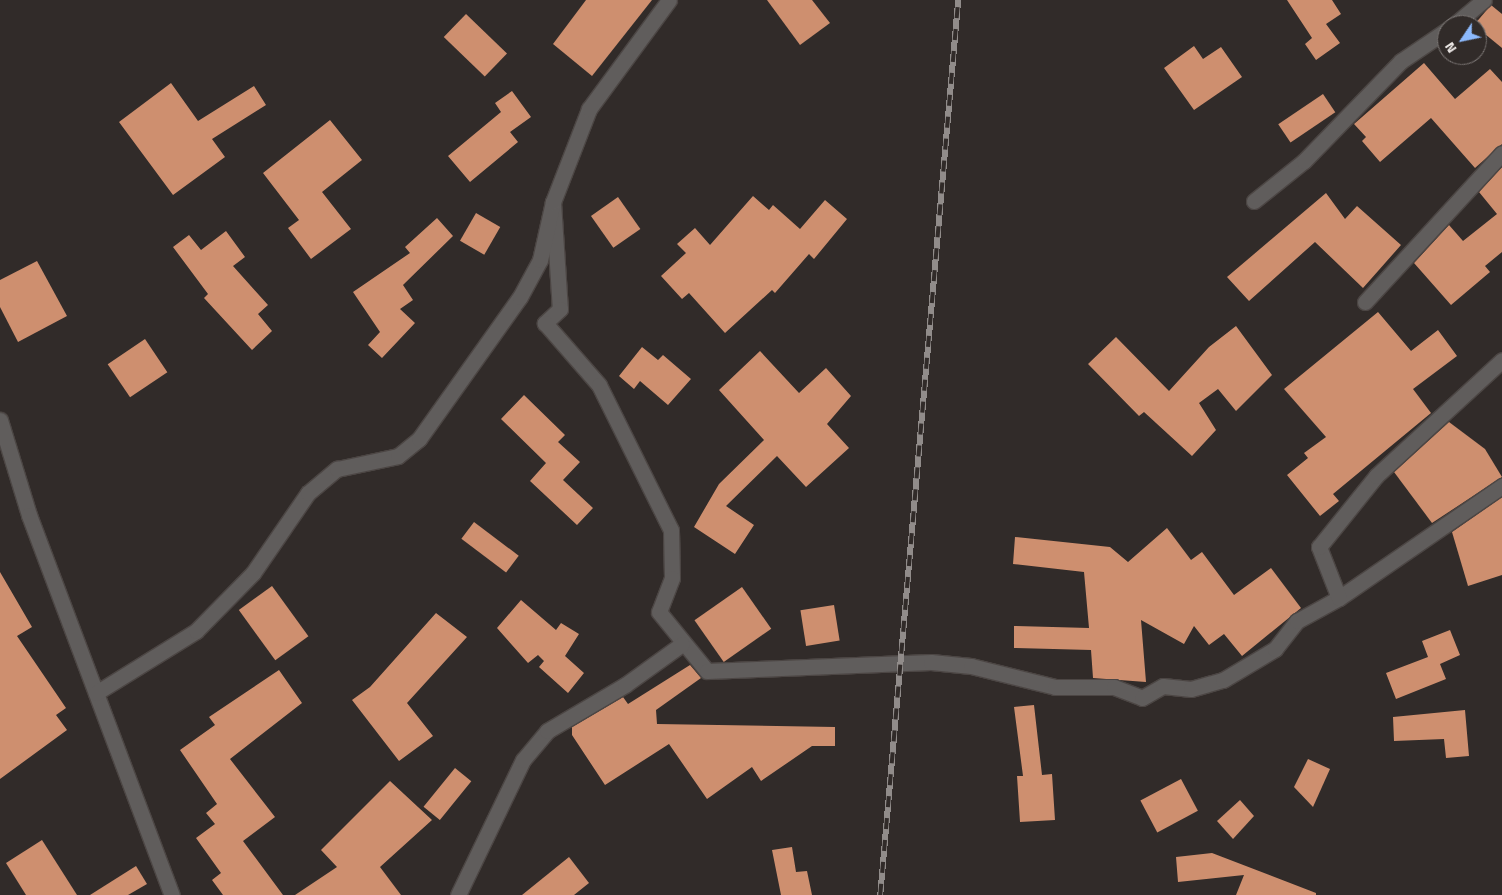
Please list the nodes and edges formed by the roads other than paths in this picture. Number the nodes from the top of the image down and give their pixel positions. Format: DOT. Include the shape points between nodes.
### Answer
graph roads {
  1 [pos="669,0"];
  2 [pos="1484,0"];
  3 [pos="1466,15"];
  4 [pos="1437,37"];
  5 [pos="1502,153"];
  6 [pos="1254,201"];
  7 [pos="553,202"];
  8 [pos="1364,302"];
  9 [pos="1502,360"];
  10 [pos="0,420"];
  11 [pos="3,441"];
  12 [pos="1502,486"];
  13 [pos="1339,598"];
  14 [pos="682,644"];
  15 [pos="96,693"];
  16 [pos="172,895"];
  17 [pos="458,895"];
  1 -- 7 [label="street" via="588,109"];
  2 -- 3 [label="street"];
  4 -- 6 [label="street" via="1401,61 1304,161"];
  5 -- 8 [label="street"];
  7 -- 14 [label="street" via="560,308 544,323 599,385 671,530 672,578 659,612"];
  7 -- 15 [label="street" via="540,260 520,297 419,439 398,456 337,469 308,493 253,573 196,631"];
  9 -- 13 [label="street" via="1376,476 1319,547"];
  10 -- 11 [label="street"];
  11 -- 15 [label="street"];
  12 -- 13 [label="street"];
  13 -- 14 [label="street" via="1297,621 1275,649 1223,680 1191,689 1163,686 1142,698 1114,687 1056,687 971,666 931,662 707,671"];
  14 -- 17 [label="street" via="626,685 547,731 523,760"];
  15 -- 16 [label="street"];
}
